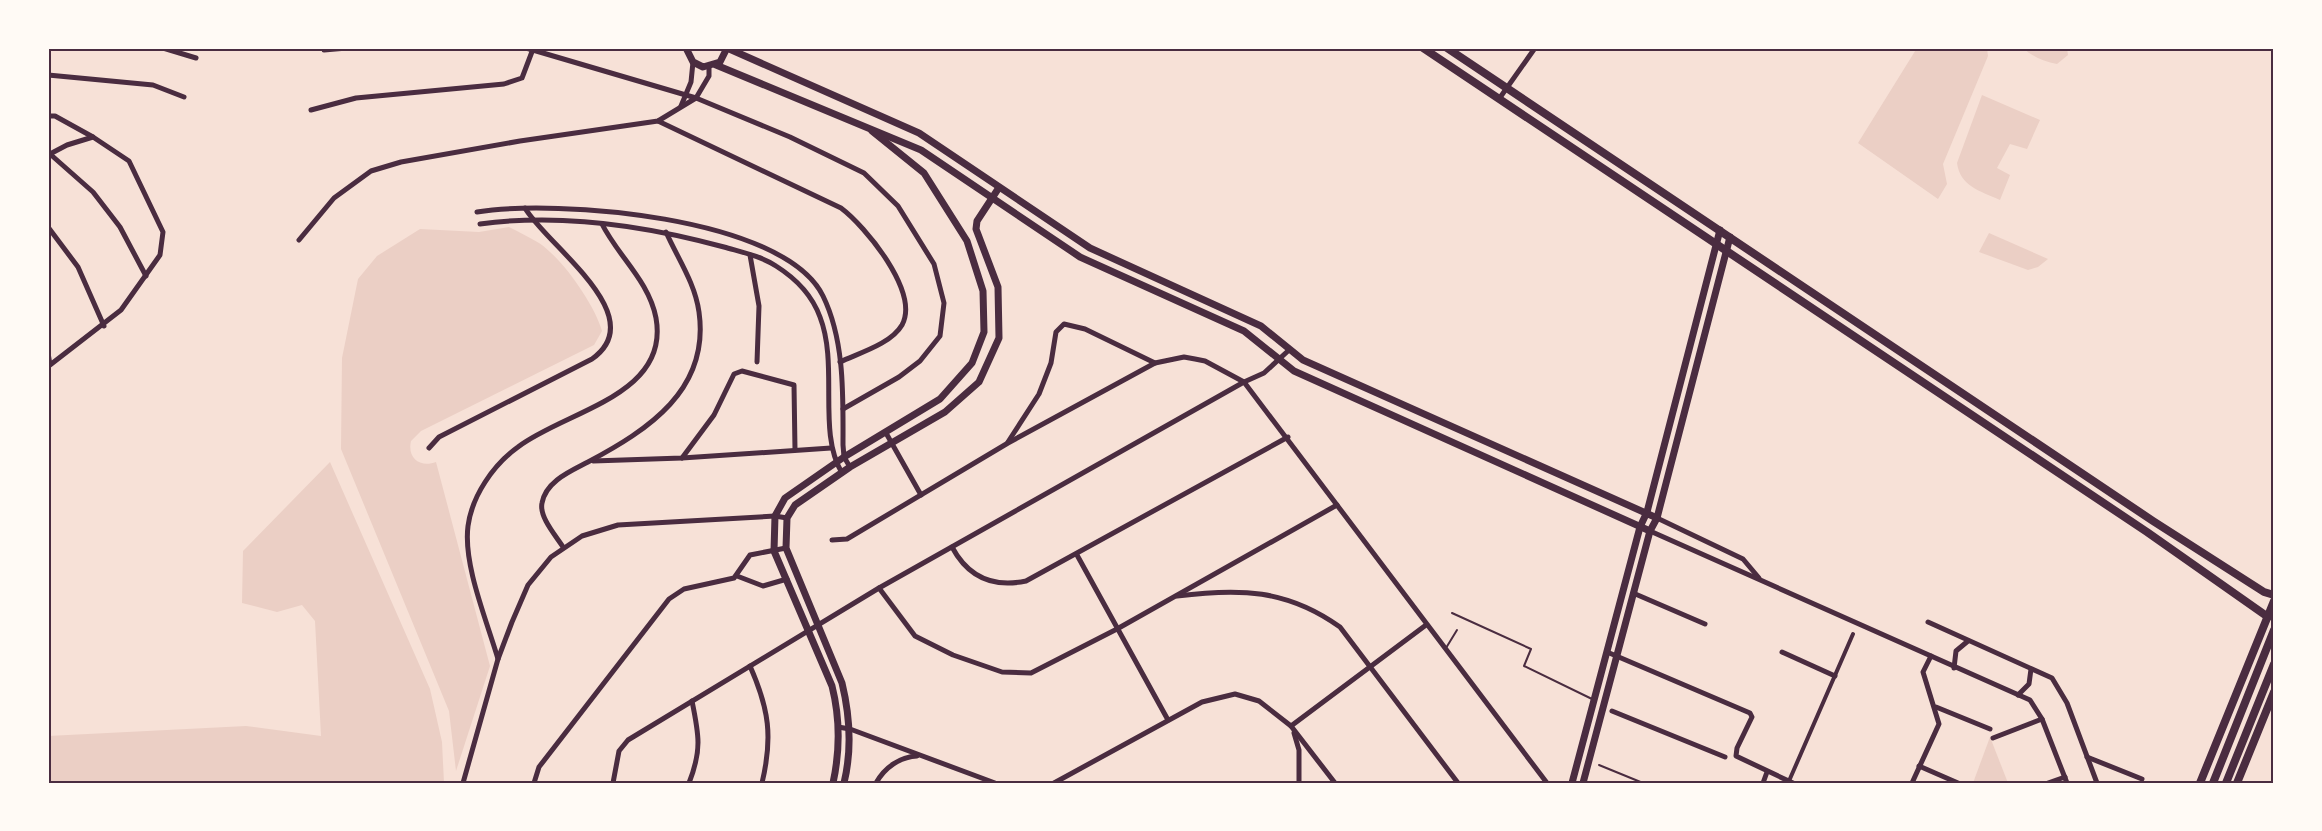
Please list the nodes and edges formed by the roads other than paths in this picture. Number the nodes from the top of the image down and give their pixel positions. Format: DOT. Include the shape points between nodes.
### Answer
graph roads {
  1 [pos="163,48"];
  2 [pos="346,48"];
  3 [pos="526,48"];
  4 [pos="678,48"];
  5 [pos="727,48"];
  6 [pos="1423,48"];
  7 [pos="1447,48"];
  8 [pos="1535,48"];
  9 [pos="533,49"];
  10 [pos="324,50"];
  11 [pos="686,50"];
  12 [pos="196,58"];
  13 [pos="693,62"];
  14 [pos="713,66"];
  15 [pos="48,75"];
  16 [pos="1508,89"];
  17 [pos="686,95"];
  18 [pos="184,97"];
  19 [pos="696,98"];
  20 [pos="1499,99"];
  21 [pos="681,106"];
  22 [pos="311,110"];
  23 [pos="48,116"];
  24 [pos="658,121"];
  25 [pos="865,125"];
  26 [pos="93,137"];
  27 [pos="49,155"];
  28 [pos="998,189"];
  29 [pos="992,199"];
  30 [pos="525,208"];
  31 [pos="477,212"];
  32 [pos="532,221"];
  33 [pos="480,224"];
  34 [pos="602,224"];
  35 [pos="48,227"];
  36 [pos="1720,230"];
  37 [pos="666,232"];
  38 [pos="1730,237"];
  39 [pos="299,240"];
  40 [pos="1718,245"];
  41 [pos="1727,252"];
  42 [pos="750,255"];
  43 [pos="146,276"];
  44 [pos="104,326"];
  45 [pos="835,335"];
  46 [pos="826,337"];
  47 [pos="1289,350"];
  48 [pos="48,353"];
  49 [pos="1279,360"];
  50 [pos="757,362"];
  51 [pos="840,363"];
  52 [pos="1155,363"];
  53 [pos="1244,382"];
  54 [pos="843,409"];
  55 [pos="886,433"];
  56 [pos="1288,437"];
  57 [pos="891,443"];
  58 [pos="1008,443"];
  59 [pos="429,448"];
  60 [pos="831,448"];
  61 [pos="795,450"];
  62 [pos="844,457"];
  63 [pos="682,459"];
  64 [pos="591,461"];
  65 [pos="836,463"];
  66 [pos="850,467"];
  67 [pos="842,473"];
  68 [pos="921,495"];
  69 [pos="1337,505"];
  70 [pos="1647,512"];
  71 [pos="775,516"];
  72 [pos="787,518"];
  73 [pos="1657,518"];
  74 [pos="1640,527"];
  75 [pos="1650,531"];
  76 [pos="832,540"];
  77 [pos="563,548"];
  78 [pos="786,548"];
  79 [pos="951,548"];
  80 [pos="774,551"];
  81 [pos="1077,555"];
  82 [pos="737,576"];
  83 [pos="786,579"];
  84 [pos="1760,579"];
  85 [pos="879,588"];
  86 [pos="1634,593"];
  87 [pos="2274,595"];
  88 [pos="1172,597"];
  89 [pos="2274,601"];
  90 [pos="1452,613"];
  91 [pos="2268,617"];
  92 [pos="1928,622"];
  93 [pos="819,624"];
  94 [pos="1705,624"];
  95 [pos="1426,625"];
  96 [pos="1117,629"];
  97 [pos="809,630"];
  98 [pos="1458,630"];
  99 [pos="2274,630"];
  100 [pos="1853,634"];
  101 [pos="1968,641"];
  102 [pos="1446,648"];
  103 [pos="1607,652"];
  104 [pos="1782,652"];
  105 [pos="1617,656"];
  106 [pos="1931,656"];
  107 [pos="498,659"];
  108 [pos="2274,664"];
  109 [pos="750,666"];
  110 [pos="1371,667"];
  111 [pos="1954,668"];
  112 [pos="2031,669"];
  113 [pos="1835,676"];
  114 [pos="2274,692"];
  115 [pos="2018,695"];
  116 [pos="1594,700"];
  117 [pos="692,701"];
  118 [pos="1936,707"];
  119 [pos="1612,711"];
  120 [pos="2042,719"];
  121 [pos="1168,720"];
  122 [pos="1291,726"];
  123 [pos="838,727"];
  124 [pos="850,729"];
  125 [pos="1990,729"];
  126 [pos="1993,738"];
  127 [pos="922,756"];
  128 [pos="1725,757"];
  129 [pos="2087,757"];
  130 [pos="1599,765"];
  131 [pos="1919,766"];
  132 [pos="1767,772"];
  133 [pos="2142,779"];
  134 [pos="2066,780"];
  135 [pos="1791,782"];
  136 [pos="463,783"];
  137 [pos="534,783"];
  138 [pos="613,783"];
  139 [pos="689,783"];
  140 [pos="762,783"];
  141 [pos="833,783"];
  142 [pos="844,783"];
  143 [pos="876,783"];
  144 [pos="995,783"];
  145 [pos="1054,783"];
  146 [pos="1299,783"];
  147 [pos="1335,783"];
  148 [pos="1458,783"];
  149 [pos="1547,783"];
  150 [pos="1572,783"];
  151 [pos="1583,783"];
  152 [pos="1643,783"];
  153 [pos="1763,783"];
  154 [pos="1912,783"];
  155 [pos="1958,783"];
  156 [pos="2049,783"];
  157 [pos="2097,783"];
  158 [pos="2200,783"];
  159 [pos="2213,783"];
  160 [pos="2226,783"];
  161 [pos="2237,783"];
  1 -- 12 [label="street"];
  2 -- 10 [label="street"];
  3 -- 9 [label="street"];
  4 -- 11 [label="street"];
  5 -- 14 [label="street"];
  5 -- 28 [label="street" via="919,134"];
  6 -- 20 [label="main road"];
  7 -- 16 [label="main road"];
  8 -- 16 [label="street"];
  9 -- 17 [label="street"];
  9 -- 22 [label="street" via="522,78 504,84 356,98"];
  11 -- 13 [label="street"];
  13 -- 14 [label="street"];
  13 -- 17 [label="street"];
  14 -- 19 [label="street"];
  14 -- 25 [label="street"];
  15 -- 18 [label="street" via="153,85"];
  16 -- 20 [label="street"];
  16 -- 36 [label="main road"];
  17 -- 19 [label="street"];
  17 -- 21 [label="street"];
  19 -- 21 [label="street"];
  19 -- 54 [label="street" via="864,173 898,206 934,264 944,303 942,330 933,348 899,377"];
  20 -- 40 [label="main road"];
  21 -- 24 [label="street"];
  23 -- 26 [label="street"];
  24 -- 39 [label="street" via="520,141 370,171 334,198"];
  24 -- 51 [label="street" via="841,208 872,238 895,274 905,311 903,324 884,341"];
  25 -- 29 [label="street" via="921,150"];
  25 -- 55 [label="street" via="924,173 966,241 983,291 984,332 972,363 940,399"];
  26 -- 27 [label="street"];
  26 -- 43 [label="street" via="129,161 164,232 160,255"];
  27 -- 43 [label="street" via="93,192 120,227"];
  28 -- 29 [label="street"];
  28 -- 47 [label="street" via="1090,248 1262,326"];
  29 -- 49 [label="street" via="1080,257 1244,331"];
  29 -- 57 [label="street" via="976,229 998,287 999,338 979,382 945,412"];
  30 -- 31 [label="street"];
  30 -- 32 [label="street"];
  30 -- 45 [label="street" via="591,210 666,220 773,250 809,278 822,295"];
  32 -- 33 [label="street"];
  32 -- 34 [label="street"];
  32 -- 59 [label="street" via="595,289 610,318 609,340 604,351 592,359 439,436"];
  34 -- 37 [label="street"];
  34 -- 107 [label="street" via="651,300 657,337 654,354 629,387 518,446 482,487 468,530 471,564"];
  35 -- 44 [label="street" via="78,267"];
  36 -- 38 [label="main road"];
  36 -- 40 [label="street"];
  37 -- 42 [label="street"];
  37 -- 64 [label="street" via="688,277 699,312 701,334 696,360 668,410"];
  38 -- 41 [label="street"];
  38 -- 87 [label="main road" via="2153,521"];
  40 -- 41 [label="main road"];
  40 -- 70 [label="street"];
  41 -- 73 [label="street"];
  41 -- 91 [label="main road"];
  42 -- 46 [label="street" via="773,264 798,282 816,309"];
  42 -- 50 [label="street" via="759,306"];
  43 -- 44 [label="street"];
  44 -- 48 [label="street" via="50,365"];
  45 -- 46 [label="street"];
  45 -- 51 [label="street"];
  46 -- 60 [label="street"];
  47 -- 49 [label="street"];
  47 -- 70 [label="street"];
  49 -- 53 [label="street" via="1264,373"];
  49 -- 74 [label="street" via="1294,371"];
  51 -- 54 [label="street"];
  52 -- 53 [label="street" via="1184,357 1205,361"];
  52 -- 58 [label="street"];
  52 -- 58 [label="street" via="1085,329 1064,324 1056,332 1051,363 1039,394"];
  53 -- 56 [label="street"];
  53 -- 79 [label="street"];
  54 -- 62 [label="street"];
  55 -- 57 [label="street"];
  55 -- 62 [label="street"];
  56 -- 69 [label="street"];
  56 -- 81 [label="street"];
  57 -- 66 [label="street"];
  57 -- 68 [label="street"];
  58 -- 68 [label="street"];
  60 -- 61 [label="street"];
  60 -- 65 [label="street"];
  61 -- 63 [label="street"];
  61 -- 63 [label="street" via="794,385 742,371 735,374 714,415"];
  62 -- 65 [label="street"];
  62 -- 66 [label="street"];
  63 -- 64 [label="street"];
  64 -- 77 [label="street" via="552,484 541,504 543,515"];
  65 -- 67 [label="street"];
  65 -- 71 [label="street" via="785,498"];
  66 -- 67 [label="street"];
  67 -- 72 [label="street" via="795,505"];
  68 -- 76 [label="street" via="848,539"];
  69 -- 88 [label="street"];
  69 -- 95 [label="street"];
  70 -- 73 [label="street"];
  70 -- 74 [label="street"];
  71 -- 72 [label="street"];
  71 -- 77 [label="street" via="618,525 582,536"];
  71 -- 80 [label="street"];
  72 -- 78 [label="street"];
  73 -- 75 [label="street"];
  73 -- 84 [label="street" via="1743,559"];
  74 -- 75 [label="street"];
  74 -- 103 [label="street"];
  75 -- 84 [label="street"];
  75 -- 86 [label="street"];
  77 -- 107 [label="street" via="528,585"];
  78 -- 80 [label="street"];
  78 -- 93 [label="street"];
  79 -- 81 [label="street" via="972,573 999,583 1026,581"];
  79 -- 85 [label="street"];
  80 -- 82 [label="street" via="750,555"];
  80 -- 83 [label="street"];
  81 -- 96 [label="street"];
  82 -- 83 [label="street" via="763,586"];
  82 -- 137 [label="street" via="684,589 669,599 539,767"];
  83 -- 97 [label="street"];
  84 -- 106 [label="street"];
  85 -- 93 [label="street"];
  85 -- 96 [label="street" via="915,636 953,655 1002,672 1031,673"];
  86 -- 94 [label="street"];
  86 -- 105 [label="street"];
  88 -- 96 [label="street"];
  88 -- 110 [label="street" via="1242,591 1302,603 1340,627"];
  89 -- 91 [label="main road"];
  90 -- 116 [label="lane" via="1531,649 1524,666"];
  91 -- 158 [label="main road"];
  92 -- 101 [label="street"];
  93 -- 97 [label="street"];
  93 -- 124 [label="street" via="842,683"];
  95 -- 102 [label="street"];
  95 -- 110 [label="street"];
  96 -- 121 [label="street"];
  97 -- 109 [label="street"];
  97 -- 123 [label="street" via="832,686"];
  98 -- 102 [label="lane"];
  99 -- 159 [label="main road"];
  100 -- 113 [label="street"];
  101 -- 111 [label="street" via="1956,651"];
  101 -- 112 [label="street"];
  102 -- 149 [label="street"];
  103 -- 105 [label="street"];
  103 -- 116 [label="street"];
  104 -- 113 [label="street"];
  105 -- 132 [label="street" via="1750,713 1752,717 1736,756"];
  105 -- 151 [label="street"];
  106 -- 111 [label="street"];
  106 -- 118 [label="street" via="1923,672"];
  107 -- 136 [label="street"];
  108 -- 160 [label="main road"];
  109 -- 117 [label="street"];
  109 -- 140 [label="street" via="762,693 768,722"];
  110 -- 122 [label="street"];
  110 -- 148 [label="street"];
  111 -- 115 [label="street"];
  112 -- 115 [label="street" via="2029,684"];
  112 -- 129 [label="street" via="2052,678 2057,685"];
  113 -- 135 [label="street"];
  114 -- 161 [label="main road"];
  115 -- 120 [label="street" via="2034,703"];
  116 -- 150 [label="street"];
  117 -- 138 [label="street" via="622,745"];
  117 -- 139 [label="street" via="700,747"];
  118 -- 125 [label="street"];
  118 -- 131 [label="street" via="1938,728"];
  119 -- 128 [label="street"];
  120 -- 126 [label="street"];
  120 -- 134 [label="street"];
  121 -- 122 [label="street" via="1210,698 1235,694 1259,700"];
  121 -- 145 [label="street"];
  122 -- 146 [label="street" via="1299,750"];
  122 -- 147 [label="street"];
  123 -- 124 [label="street"];
  123 -- 141 [label="street"];
  124 -- 127 [label="street"];
  124 -- 142 [label="street"];
  127 -- 143 [label="street" via="906,756 881,774"];
  127 -- 144 [label="street"];
  129 -- 133 [label="street"];
  129 -- 157 [label="street"];
  130 -- 152 [label="lane"];
  131 -- 154 [label="street"];
  131 -- 155 [label="street"];
  132 -- 135 [label="street"];
  132 -- 153 [label="street"];
  134 -- 156 [label="street"];
}
